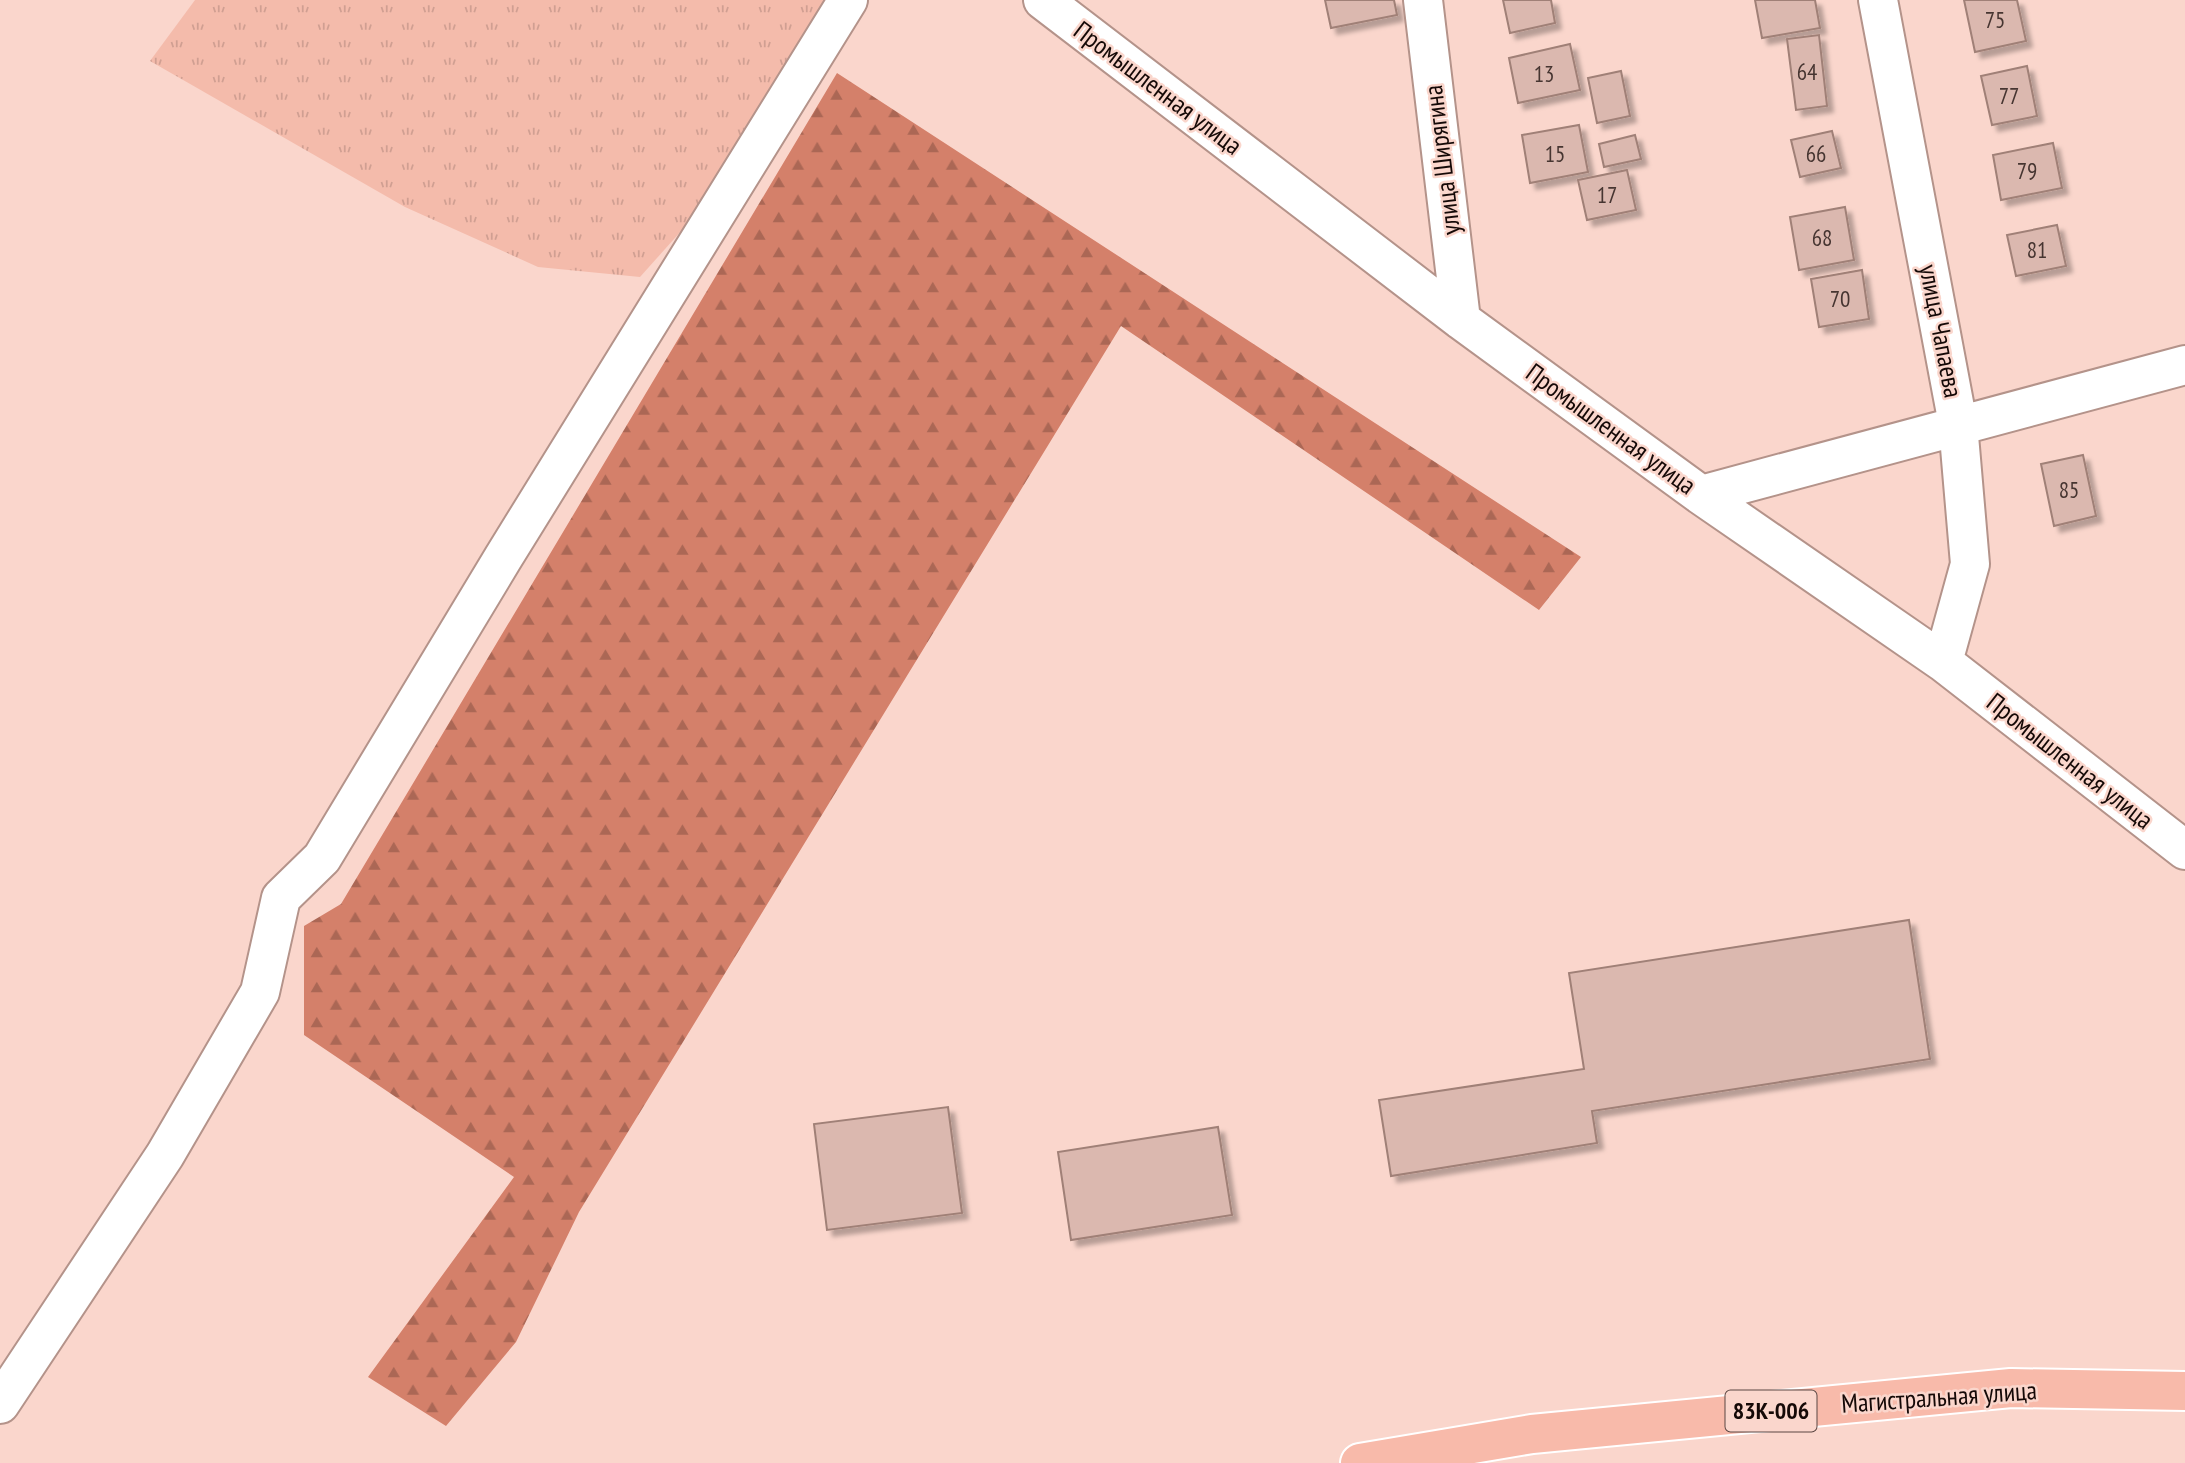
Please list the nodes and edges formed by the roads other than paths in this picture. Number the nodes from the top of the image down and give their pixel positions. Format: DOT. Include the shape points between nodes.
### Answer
graph roads {
  1 [pos="848,0"];
  2 [pos="1043,0"];
  3 [pos="1423,0"];
  4 [pos="1878,0"];
  5 [pos="1461,320"];
  6 [pos="2185,365"];
  7 [pos="1958,425"];
  8 [pos="1701,495"];
  9 [pos="1944,662"];
  10 [pos="2185,850"];
  11 [pos="2185,1391"];
  12 [pos="0,1404"];
  13 [pos="1360,1463"];
  1 -- 12 [label="street" via="322,858 281,898 260,992 165,1155"];
  2 -- 5 [label="street, Промышленная улица"];
  3 -- 5 [label="street, улица Ширягина"];
  4 -- 7 [label="street, улица Чапаева"];
  5 -- 8 [label="street, Промышленная улица"];
  6 -- 7 [label="street"];
  7 -- 8 [label="street"];
  7 -- 9 [label="street, улица Чапаева" via="1970,564"];
  8 -- 9 [label="street, Промышленная улица"];
  9 -- 10 [label="street, Промышленная улица"];
  11 -- 13 [label="main road, Магистральная улица / 83К-006" via="2011,1388 1532,1434"];
}
